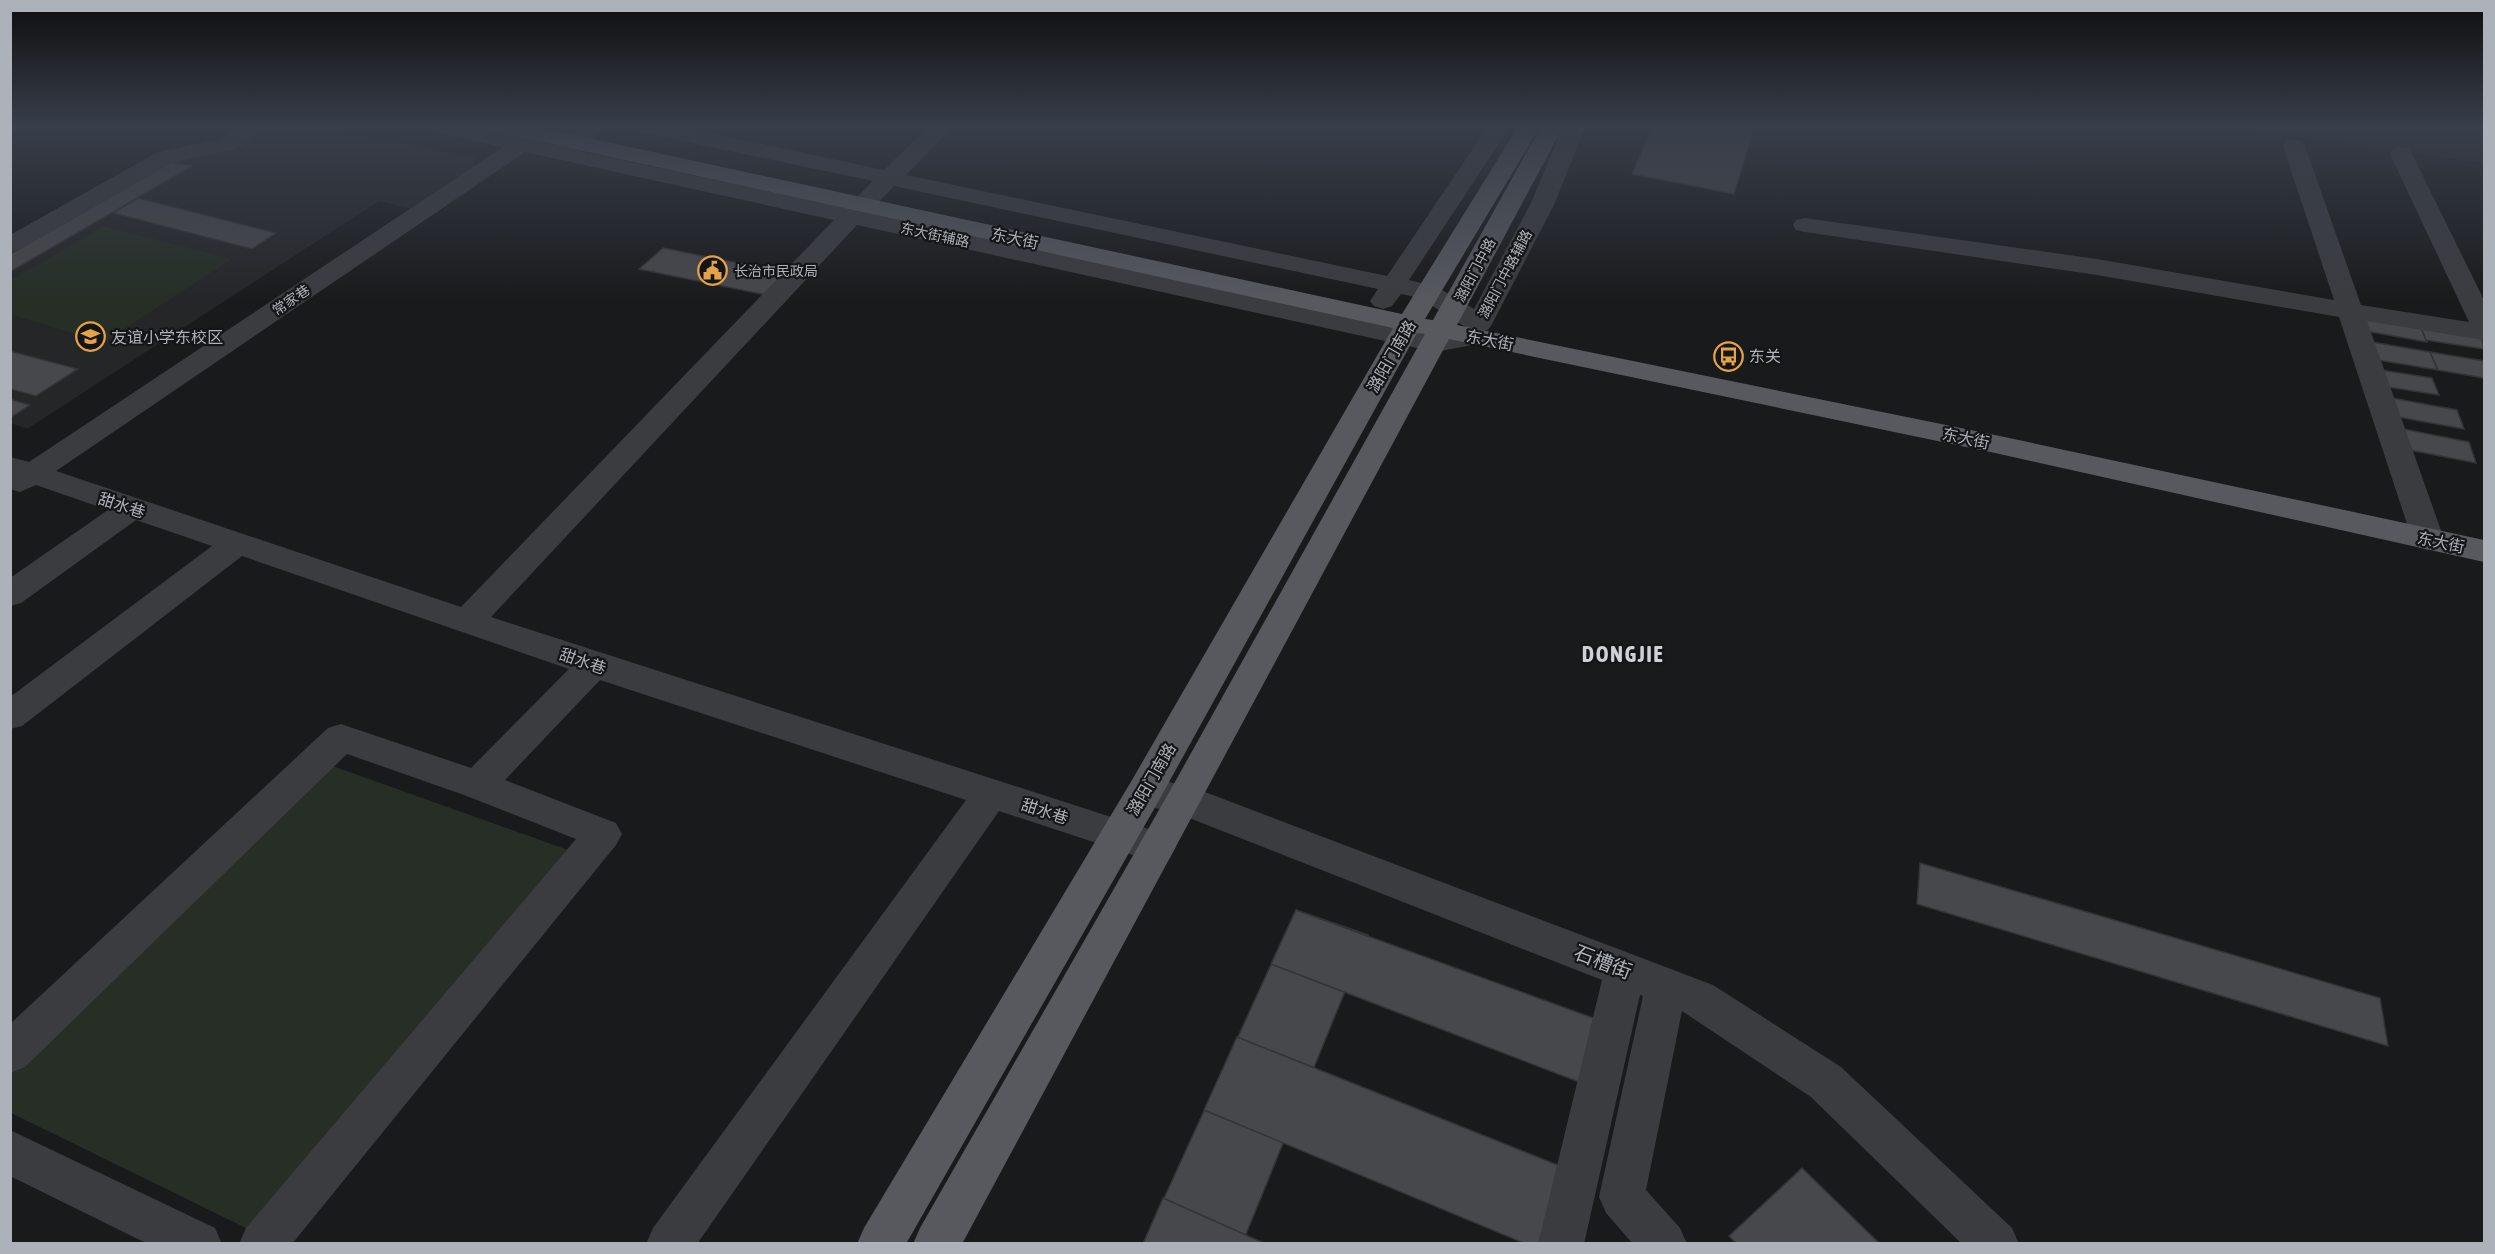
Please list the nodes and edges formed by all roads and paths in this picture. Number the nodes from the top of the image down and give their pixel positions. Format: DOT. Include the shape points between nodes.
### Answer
graph roads {
  1 [pos="119,184"];
  2 [pos="461,184"];
  3 [pos="791,184"];
  4 [pos="802,184"];
  5 [pos="821,184"];
  6 [pos="884,184"];
  7 [pos="1479,184"];
  8 [pos="1500,184"];
  9 [pos="1516,184"];
  10 [pos="1551,184"];
  11 [pos="2307,184"];
  12 [pos="2415,184"];
  13 [pos="869,199"];
  14 [pos="1806,225"];
  15 [pos="10,245"];
  16 [pos="2350,311"];
  17 [pos="1430,318"];
  18 [pos="2484,325"];
  19 [pos="2484,332"];
  20 [pos="18,476"];
  21 [pos="132,508"];
  22 [pos="2425,531"];
  23 [pos="2484,536"];
  24 [pos="238,543"];
  25 [pos="2484,551"];
  26 [pos="10,595"];
  27 [pos="468,621"];
  28 [pos="594,665"];
  29 [pos="10,716"];
  30 [pos="477,785"];
  31 [pos="1145,791"];
  32 [pos="991,794"];
  33 [pos="1184,800"];
  34 [pos="1119,836"];
  35 [pos="1158,847"];
  36 [pos="1625,971"];
  37 [pos="1666,986"];
  38 [pos="10,1053"];
  39 [pos="10,1152"];
  40 [pos="200,1244"];
  41 [pos="262,1244"];
  42 [pos="669,1244"];
  43 [pos="880,1244"];
  44 [pos="936,1244"];
  45 [pos="1561,1244"];
  46 [pos="1664,1244"];
  47 [pos="1996,1244"];
  1 -- 15 [label="street"];
  2 -- 20 [label="street, 常家巷"];
  3 -- 13 [label="street, 东大街辅路"];
  4 -- 13 [label="main road, 东大街"];
  5 -- 13 [label="street, 东大街辅路"];
  6 -- 13 [label="street"];
  7 -- 17 [label="street"];
  8 -- 17 [label="main road, 潞阳门中路"];
  9 -- 17 [label="main road, 潞阳门中路"];
  10 -- 17 [label="street, 潞阳门中路辅路" via="1542,205"];
  11 -- 16 [label="street"];
  12 -- 18 [label="street"];
  13 -- 17 [label="street, 东大街辅路"];
  13 -- 17 [label="main road, 东大街"];
  13 -- 27 [label="street"];
  14 -- 16 [label="street" via="2097,267"];
  16 -- 19 [label="street"];
  16 -- 22 [label="street"];
  17 -- 22 [label="main road, 东大街" via="1995,444"];
  17 -- 31 [label="main road, 潞阳门南路"];
  17 -- 33 [label="main road, 潞阳门南路"];
  20 -- 21 [label="street, 甜水巷"];
  21 -- 24 [label="street, 甜水巷"];
  21 -- 26 [label="street"];
  22 -- 23 [label="main road, 东大街"];
  22 -- 25 [label="main road, 东大街"];
  24 -- 27 [label="street, 甜水巷"];
  24 -- 29 [label="street"];
  27 -- 28 [label="street, 甜水巷"];
  28 -- 30 [label="street"];
  28 -- 32 [label="street, 甜水巷"];
  30 -- 38 [label="street" via="341,738"];
  30 -- 41 [label="street" via="603,834"];
  31 -- 33 [label="street, 石槽街"];
  31 -- 34 [label="main road, 潞阳门南路"];
  32 -- 34 [label="street, 甜水巷"];
  32 -- 42 [label="street"];
  33 -- 35 [label="main road, 潞阳门南路"];
  33 -- 36 [label="street, 石槽街"];
  34 -- 35 [label="street, 甜水巷"];
  34 -- 43 [label="main road, 潞阳门南路"];
  35 -- 44 [label="main road, 潞阳门南路"];
  36 -- 37 [label="street, 石槽街"];
  36 -- 45 [label="street"];
  37 -- 46 [label="street" via="1622,1197"];
  37 -- 47 [label="street, 石槽街" via="1698,998 1826,1082"];
  39 -- 40 [label="street"];
}
